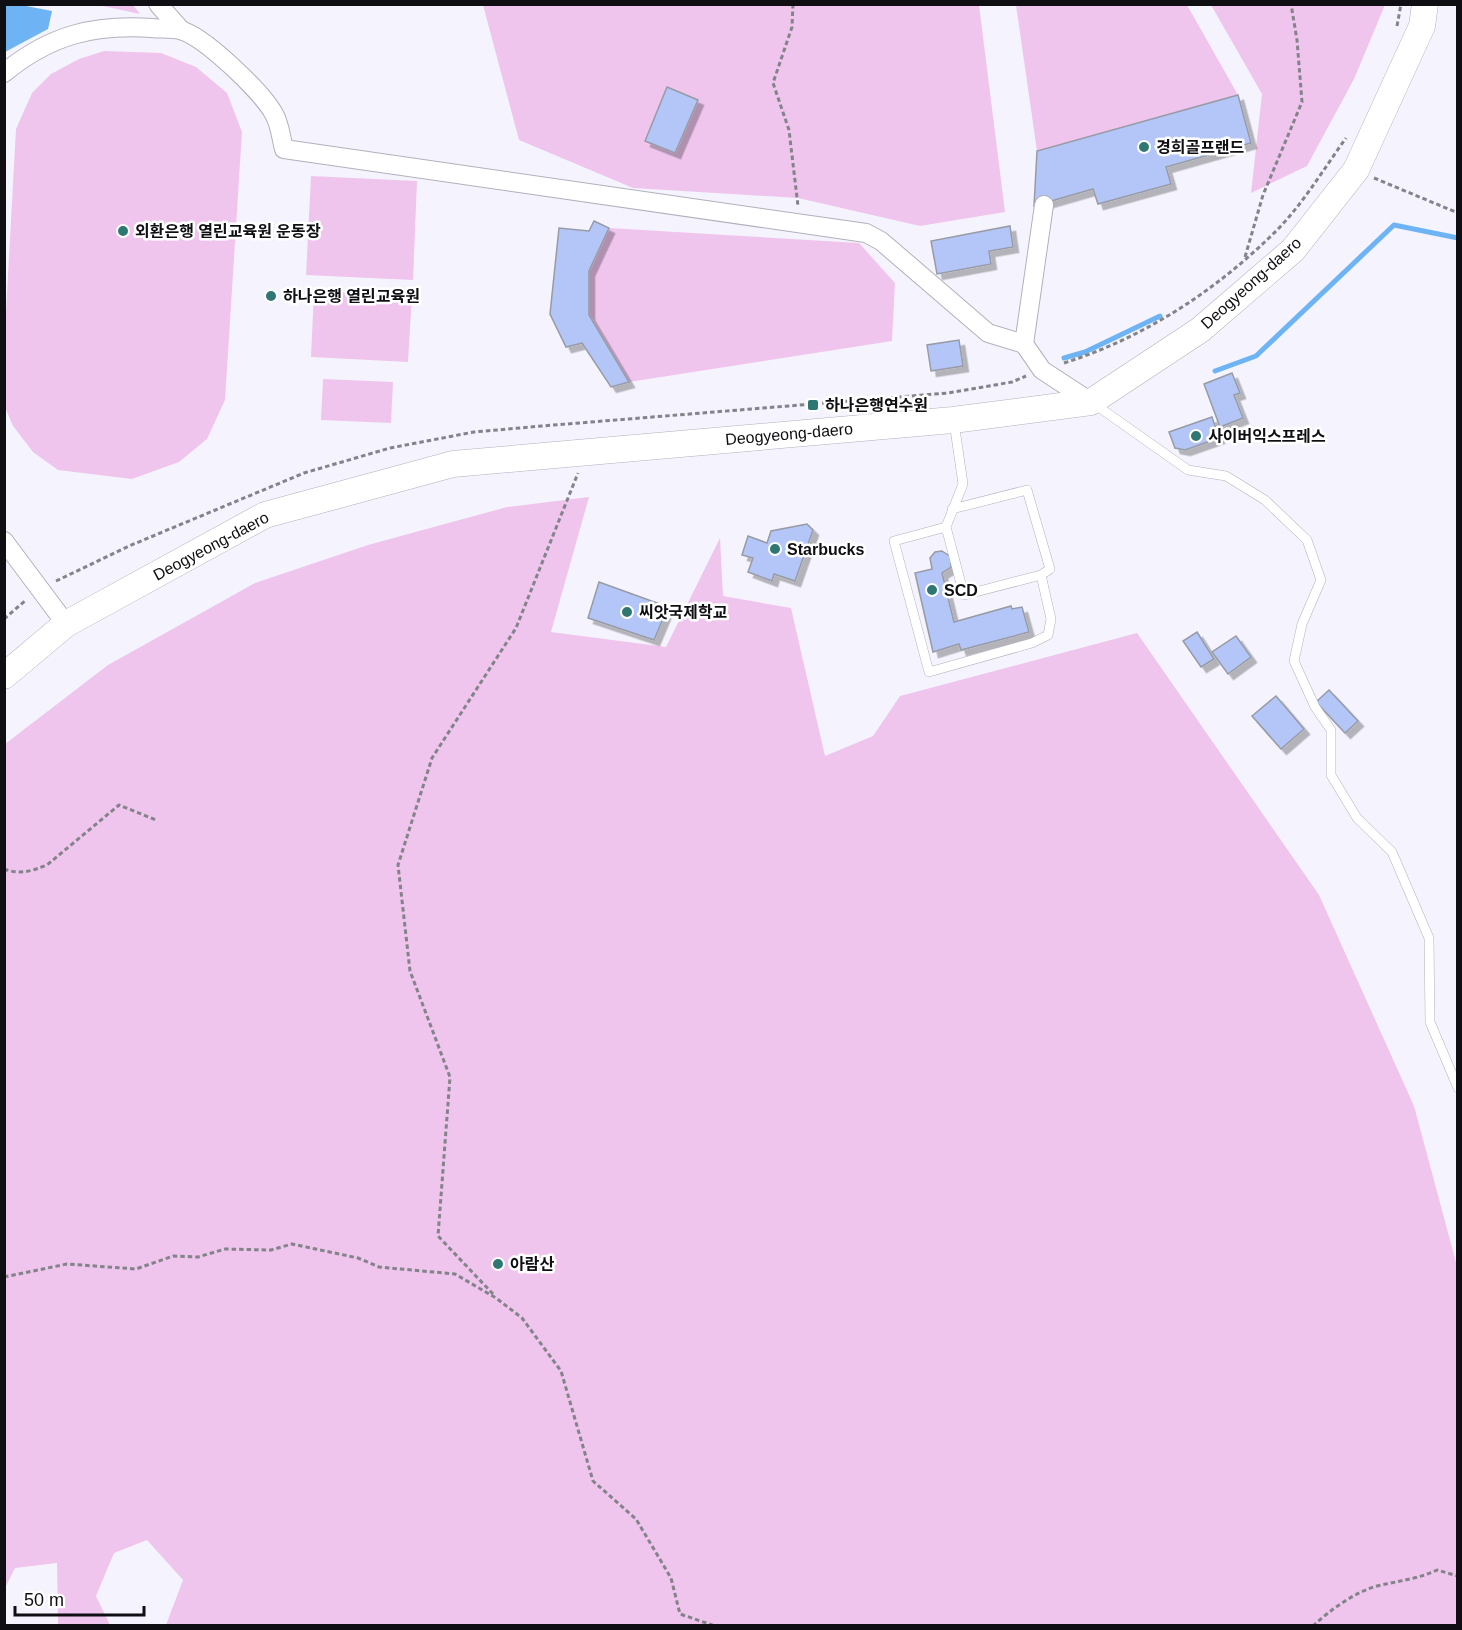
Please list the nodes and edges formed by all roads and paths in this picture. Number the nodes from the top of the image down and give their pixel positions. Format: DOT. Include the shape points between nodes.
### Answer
graph roads {
  1 [pos="158,4"];
  2 [pos="793,4"];
  3 [pos="1291,4"];
  4 [pos="1401,4"];
  5 [pos="1425,4"];
  6 [pos="1397,29"];
  7 [pos="181,30"];
  8 [pos="4,73"];
  9 [pos="1348,135"];
  10 [pos="1356,170"];
  11 [pos="1044,205"];
  12 [pos="1458,213"];
  13 [pos="799,223"];
  14 [pos="1245,258"];
  15 [pos="1024,344"];
  16 [pos="1042,370"];
  17 [pos="1091,402"];
  18 [pos="953,420"];
  19 [pos="587,452"];
  20 [pos="952,509"];
  21 [pos="946,527"];
  22 [pos="4,541"];
  23 [pos="1041,575"];
  24 [pos="40,588"];
  25 [pos="4,619"];
  26 [pos="66,624"];
  27 [pos="4,676"];
  28 [pos="156,820"];
  29 [pos="4,868"];
  30 [pos="1458,1088"];
  31 [pos="4,1277"];
  32 [pos="496,1298"];
  33 [pos="1458,1576"];
  34 [pos="715,1626"];
  35 [pos="1313,1626"];
  1 -- 7 [label="street"];
  2 -- 13 [label="path" via="792,27 773,82 789,130"];
  3 -- 14 [label="path" via="1302,102 1263,195"];
  4 -- 6 [label="path"];
  5 -- 10 [label="main road, Deogyeong-daero" via="1422,26"];
  7 -- 8 [label="street" via="124,26 80,31 25,57"];
  7 -- 13 [label="street" via="220,55 251,86 274,114 284,149"];
  9 -- 14 [label="path" via="1275,232"];
  10 -- 12 [label="path"];
  10 -- 17 [label="main road, Deogyeong-daero" via="1293,250 1200,330"];
  11 -- 15 [label="street"];
  13 -- 15 [label="street" via="866,233 881,241 988,333"];
  14 -- 16 [label="path" via="1193,300 1145,330"];
  15 -- 16 [label="street"];
  16 -- 17 [label="street"];
  16 -- 24 [label="path" via="1012,382 948,393 474,432 390,448 304,473"];
  17 -- 18 [label="main road, Deogyeong-daero"];
  17 -- 30 [label="lane" via="1188,470 1226,476 1265,501 1307,540 1321,580 1302,624 1294,661 1315,707 1331,730 1331,775 1358,818 1392,852 1429,938 1430,1022"];
  18 -- 19 [label="main road, Deogyeong-daero"];
  18 -- 20 [label="lane" via="963,484"];
  19 -- 26 [label="main road, Deogyeong-daero" via="453,464 265,515"];
  19 -- 32 [label="path" via="516,628 432,758 398,865 410,971 450,1077 438,1236"];
  20 -- 21 [label="lane"];
  20 -- 23 [label="lane" via="1027,490 1050,569"];
  21 -- 23 [label="lane" via="964,595"];
  21 -- 23 [label="lane" via="894,541 929,672 1048,635 1051,619"];
  22 -- 24 [label="street"];
  24 -- 25 [label="path"];
  24 -- 26 [label="street"];
  26 -- 27 [label="main road, Deogyeong-daero"];
  28 -- 29 [label="path" via="119,805 47,865 14,873"];
  31 -- 32 [label="path" via="67,1264 136,1269 173,1256 271,1250 292,1244 379,1266 455,1274"];
  32 -- 34 [label="path" via="522,1318 561,1371 593,1481 636,1519 671,1578 680,1614"];
  33 -- 35 [label="path" via="1437,1570 1374,1587 1329,1611"];
}
